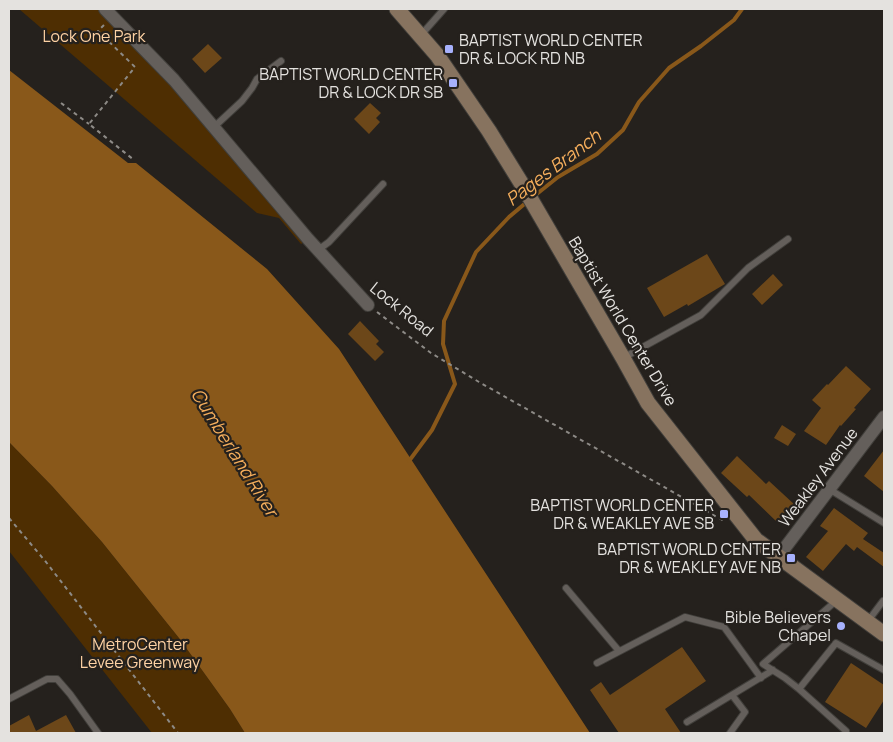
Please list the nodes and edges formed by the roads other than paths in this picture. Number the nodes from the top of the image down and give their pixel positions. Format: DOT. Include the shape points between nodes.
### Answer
graph roads {
  1 [pos="396,9"];
  2 [pos="444,9"];
  3 [pos="109,12"];
  4 [pos="420,36"];
  5 [pos="281,61"];
  6 [pos="214,127"];
  7 [pos="383,184"];
  8 [pos="788,240"];
  9 [pos="318,250"];
  10 [pos="368,305"];
  11 [pos="624,358"];
  12 [pos="884,417"];
  13 [pos="830,489"];
  14 [pos="884,523"];
  15 [pos="778,557"];
  16 [pos="566,588"];
  17 [pos="837,600"];
  18 [pos="884,602"];
  19 [pos="868,621"];
  20 [pos="884,634"];
  21 [pos="620,651"];
  22 [pos="597,663"];
  23 [pos="773,670"];
  24 [pos="884,670"];
  25 [pos="761,678"];
  26 [pos="799,690"];
  27 [pos="732,695"];
  28 [pos="9,698"];
  29 [pos="687,722"];
  30 [pos="846,731"];
  31 [pos="98,733"];
  32 [pos="730,733"];
  1 -- 4 [label="street, Baptist World Center Drive"];
  2 -- 4 [label="lane"];
  3 -- 6 [label="street, Lock Road"];
  4 -- 11 [label="street, Baptist World Center Drive" via="437,55 524,186"];
  5 -- 6 [label="lane" via="257,79 242,101"];
  6 -- 9 [label="street, Lock Road"];
  7 -- 9 [label="lane"];
  8 -- 11 [label="lane" via="748,268 701,315"];
  9 -- 10 [label="street, Lock Road"];
  11 -- 15 [label="street, Baptist World Center Drive" via="648,403 756,540"];
  12 -- 13 [label="street, Weakley Avenue"];
  13 -- 14 [label="lane"];
  13 -- 15 [label="street, Weakley Avenue"];
  15 -- 17 [label="street, Baptist World Center Drive"];
  16 -- 21 [label="lane"];
  17 -- 19 [label="street, Baptist World Center Drive"];
  17 -- 23 [label="lane" via="764,664"];
  18 -- 19 [label="lane"];
  19 -- 20 [label="street, Baptist World Center Drive"];
  21 -- 22 [label="lane"];
  21 -- 25 [label="lane" via="685,617 724,627"];
  23 -- 25 [label="lane"];
  23 -- 26 [label="lane"];
  24 -- 26 [label="lane" via="836,642"];
  25 -- 27 [label="lane"];
  26 -- 30 [label="lane"];
  27 -- 29 [label="lane"];
  27 -- 32 [label="lane" via="745,712"];
  28 -- 31 [label="lane" via="47,679 57,679"];
}
